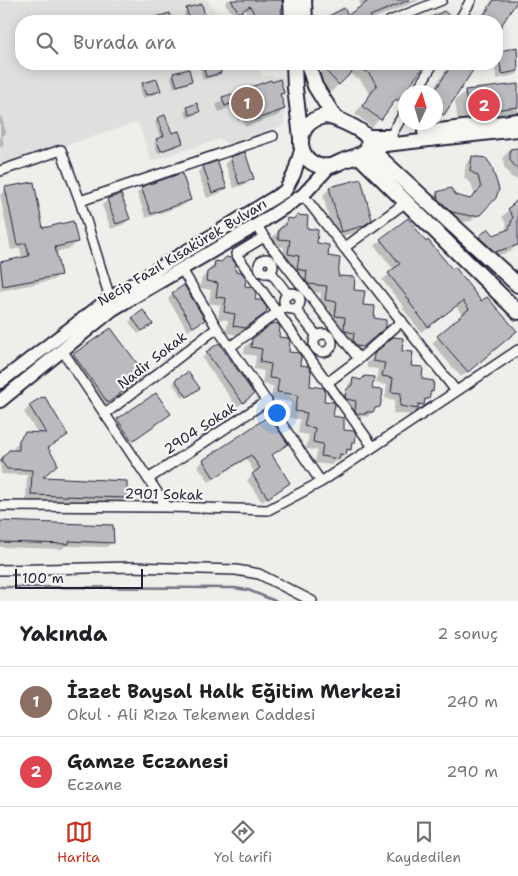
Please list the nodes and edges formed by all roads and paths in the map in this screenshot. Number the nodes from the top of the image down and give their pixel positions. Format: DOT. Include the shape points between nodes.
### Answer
graph roads {
  1 [pos="291,0"];
  2 [pos="304,0"];
  3 [pos="442,0"];
  4 [pos="471,0"];
  5 [pos="292,15"];
  6 [pos="305,15"];
  7 [pos="405,15"];
  8 [pos="462,15"];
  9 [pos="294,70"];
  10 [pos="310,70"];
  11 [pos="429,70"];
  12 [pos="420,85"];
  13 [pos="335,118"];
  14 [pos="518,120"];
  15 [pos="398,124"];
  16 [pos="518,130"];
  17 [pos="272,136"];
  18 [pos="390,137"];
  19 [pos="301,142"];
  20 [pos="364,147"];
  21 [pos="330,166"];
  22 [pos="0,171"];
  23 [pos="303,195"];
  24 [pos="80,201"];
  25 [pos="406,202"];
  26 [pos="257,225"];
  27 [pos="264,237"];
  28 [pos="344,248"];
  29 [pos="274,264"];
  30 [pos="181,268"];
  31 [pos="260,270"];
  32 [pos="252,278"];
  33 [pos="518,285"];
  34 [pos="288,295"];
  35 [pos="303,295"];
  36 [pos="110,298"];
  37 [pos="291,308"];
  38 [pos="277,312"];
  39 [pos="518,312"];
  40 [pos="402,321"];
  41 [pos="217,328"];
  42 [pos="336,331"];
  43 [pos="317,336"];
  44 [pos="330,338"];
  45 [pos="230,347"];
  46 [pos="315,347"];
  47 [pos="62,350"];
  48 [pos="518,350"];
  49 [pos="304,351"];
  50 [pos="359,359"];
  51 [pos="0,382"];
  52 [pos="327,383"];
  53 [pos="456,391"];
  54 [pos="0,401"];
  55 [pos="267,401"];
  56 [pos="105,414"];
  57 [pos="373,447"];
  58 [pos="148,479"];
  59 [pos="321,482"];
  60 [pos="0,506"];
  61 [pos="167,507"];
  62 [pos="0,570"];
  63 [pos="312,601"];
  1 -- 5 [label="main road"];
  2 -- 6 [label="main road"];
  3 -- 7 [label="street"];
  4 -- 8 [label="street"];
  9 -- 19 [label="main road"];
  10 -- 13 [label="main road" via="315,86"];
  11 -- 12 [label="street"];
  13 -- 19 [label="main road" via="325,116 310,121"];
  13 -- 20 [label="main road"];
  14 -- 18 [label="main road"];
  15 -- 18 [label="street"];
  16 -- 20 [label="main road"];
  17 -- 24 [label="street"];
  18 -- 20 [label="main road"];
  19 -- 21 [label="main road" via="307,158 322,166"];
  19 -- 36 [label="main road, Necip Fazıl Kısakürek Bulvarı" via="294,174 285,191"];
  20 -- 21 [label="main road"];
  20 -- 25 [label="main road"];
  20 -- 33 [label="main road"];
  21 -- 23 [label="main road, Necip Fazıl Kısakürek Bulvarı"];
  22 -- 24 [label="street" via="61,150"];
  23 -- 26 [label="main road, Necip Fazıl Kısakürek Bulvarı"];
  23 -- 28 [label="street"];
  24 -- 36 [label="street"];
  25 -- 28 [label="street"];
  25 -- 39 [label="main road"];
  26 -- 27 [label="street"];
  26 -- 30 [label="main road, Necip Fazıl Kısakürek Bulvarı"];
  27 -- 29 [label="street"];
  27 -- 32 [label="street" via="236,254"];
  28 -- 40 [label="street"];
  29 -- 31 [label="street" via="266,273"];
  29 -- 31 [label="street" via="262,260"];
  29 -- 34 [label="street"];
  29 -- 35 [label="street"];
  30 -- 41 [label="street"];
  30 -- 47 [label="main road, Necip Fazıl Kısakürek Bulvarı" via="114,309"];
  31 -- 32 [label="street"];
  32 -- 38 [label="street"];
  34 -- 35 [label="street"];
  34 -- 37 [label="street" via="284,302"];
  35 -- 37 [label="street" via="300,303"];
  35 -- 42 [label="street"];
  36 -- 51 [label="main road, Necip Fazıl Kısakürek Bulvarı"];
  37 -- 38 [label="street"];
  37 -- 43 [label="street"];
  38 -- 45 [label="street"];
  38 -- 49 [label="street"];
  40 -- 50 [label="street"];
  40 -- 53 [label="street"];
  41 -- 45 [label="street"];
  41 -- 56 [label="street, Nadir Sokak"];
  42 -- 44 [label="street"];
  42 -- 50 [label="street"];
  43 -- 44 [label="street" via="322,334"];
  43 -- 46 [label="street"];
  44 -- 46 [label="street" via="328,351 322,352"];
  45 -- 55 [label="street"];
  46 -- 49 [label="street"];
  47 -- 54 [label="main road, Necip Fazıl Kısakürek Bulvarı"];
  47 -- 56 [label="street"];
  48 -- 53 [label="street, 2901 Sokak"];
  49 -- 52 [label="street"];
  50 -- 52 [label="street"];
  52 -- 57 [label="street"];
  53 -- 57 [label="street, 2901 Sokak"];
  55 -- 58 [label="street, 2904 Sokak"];
  55 -- 59 [label="street"];
  56 -- 58 [label="street"];
  57 -- 59 [label="street, 2901 Sokak"];
  58 -- 61 [label="street"];
  59 -- 61 [label="street, 2901 Sokak" via="268,510"];
  60 -- 61 [label="street, 2901 Sokak"];
  62 -- 63 [label="street" via="131,566 236,570 259,574"];
}
